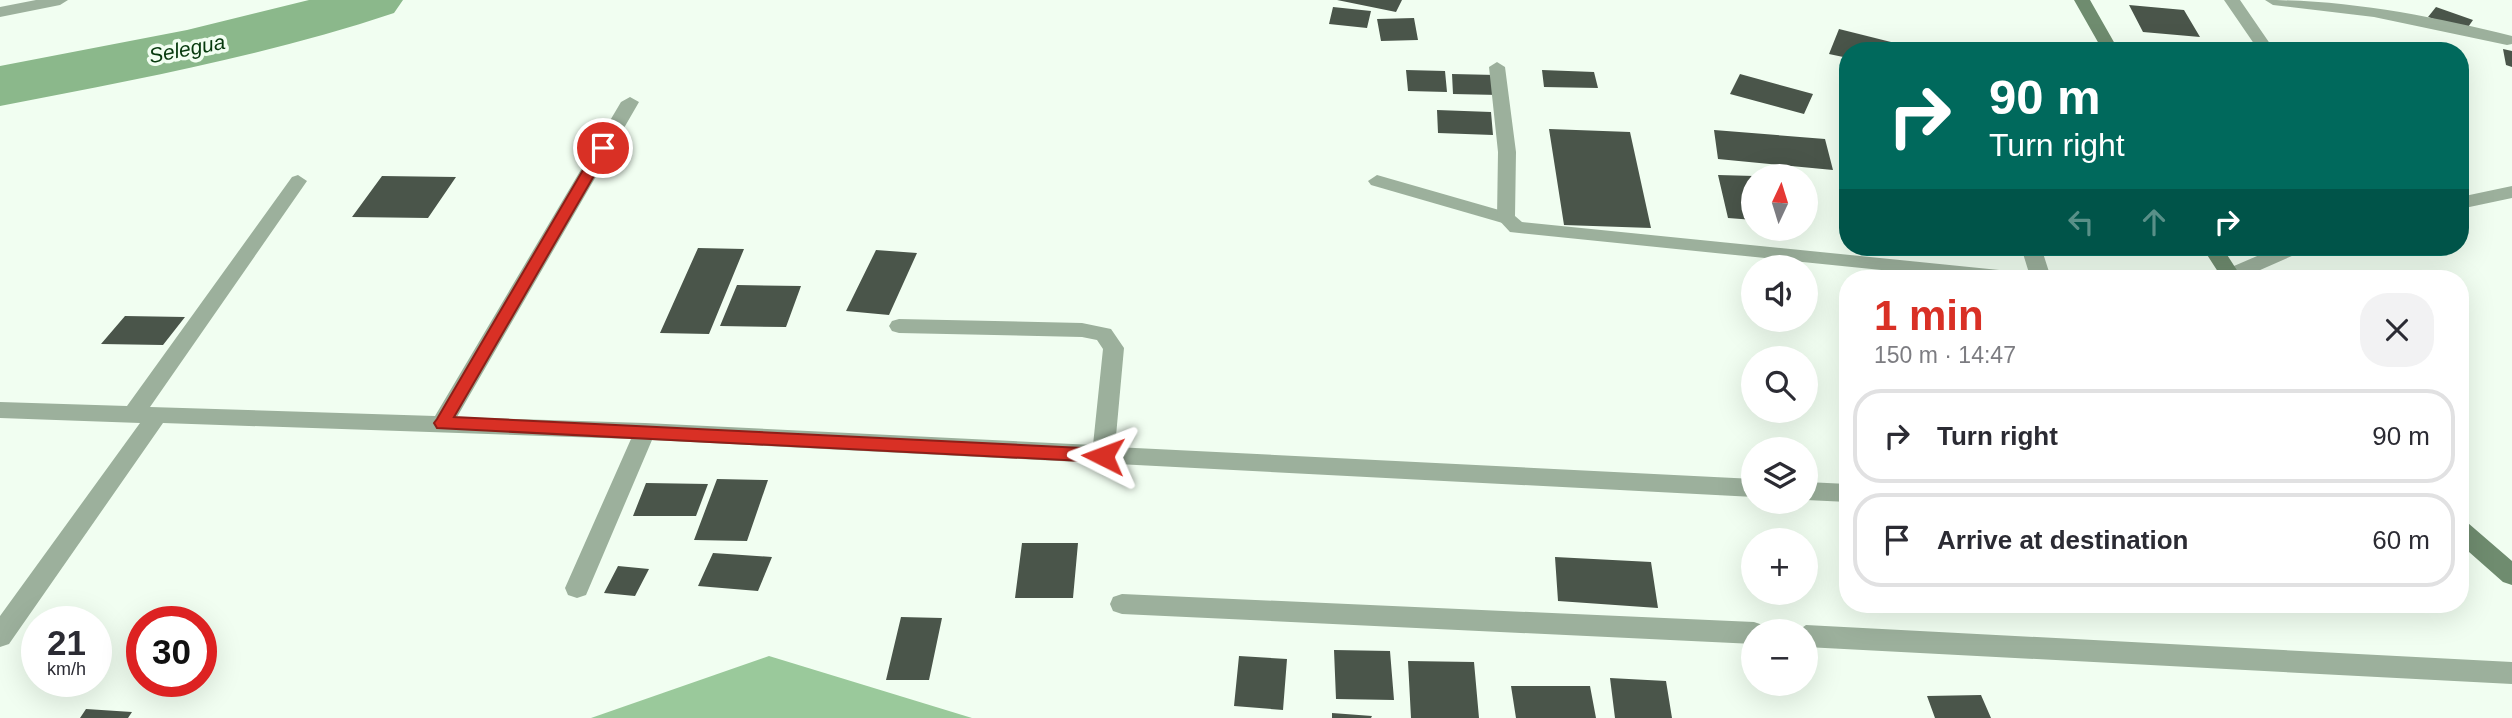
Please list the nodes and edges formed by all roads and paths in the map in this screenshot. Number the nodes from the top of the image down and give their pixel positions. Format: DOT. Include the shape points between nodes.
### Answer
graph roads {
  1 [pos="60,0"];
  2 [pos="2082,0"];
  3 [pos="2232,0"];
  4 [pos="2273,0"];
  5 [pos="2388,0"];
  6 [pos="0,12"];
  7 [pos="2374,12"];
  8 [pos="2507,40"];
  9 [pos="2106,42"];
  10 [pos="2261,42"];
  11 [pos="1497,67"];
  12 [pos="630,102"];
  13 [pos="298,181"];
  14 [pos="1377,181"];
  15 [pos="2512,192"];
  16 [pos="2469,201"];
  17 [pos="1506,218"];
  18 [pos="2275,256"];
  19 [pos="1944,270"];
  20 [pos="2246,270"];
  21 [pos="899,326"];
  22 [pos="0,410"];
  23 [pos="133,414"];
  24 [pos="157,415"];
  25 [pos="442,423"];
  26 [pos="645,431"];
  27 [pos="1103,456"];
  28 [pos="1741,487"];
  29 [pos="1818,492"];
  30 [pos="1839,493"];
  31 [pos="2469,538"];
  32 [pos="2512,575"];
  33 [pos="577,588"];
  34 [pos="1122,604"];
  35 [pos="1741,632"];
  36 [pos="0,636"];
  37 [pos="1818,637"];
  38 [pos="2512,673"];
  1 -- 6 [label="street"];
  2 -- 9 [label="street"];
  3 -- 10 [label="street"];
  4 -- 7 [label="street"];
  5 -- 7 [label="street"];
  7 -- 8 [label="street"];
  11 -- 17 [label="street" via="1507,152"];
  12 -- 25 [label="street"];
  13 -- 23 [label="street"];
  14 -- 17 [label="street"];
  15 -- 16 [label="street"];
  17 -- 19 [label="street" via="1517,228"];
  18 -- 20 [label="street"];
  21 -- 27 [label="street" via="1104,334 1114,348"];
  22 -- 23 [label="street"];
  23 -- 24 [label="street"];
  24 -- 25 [label="street"];
  24 -- 36 [label="street"];
  25 -- 26 [label="street"];
  26 -- 27 [label="street"];
  26 -- 33 [label="street"];
  27 -- 28 [label="street"];
  29 -- 30 [label="street"];
  31 -- 32 [label="street"];
  34 -- 35 [label="street"];
  37 -- 38 [label="street"];
}
